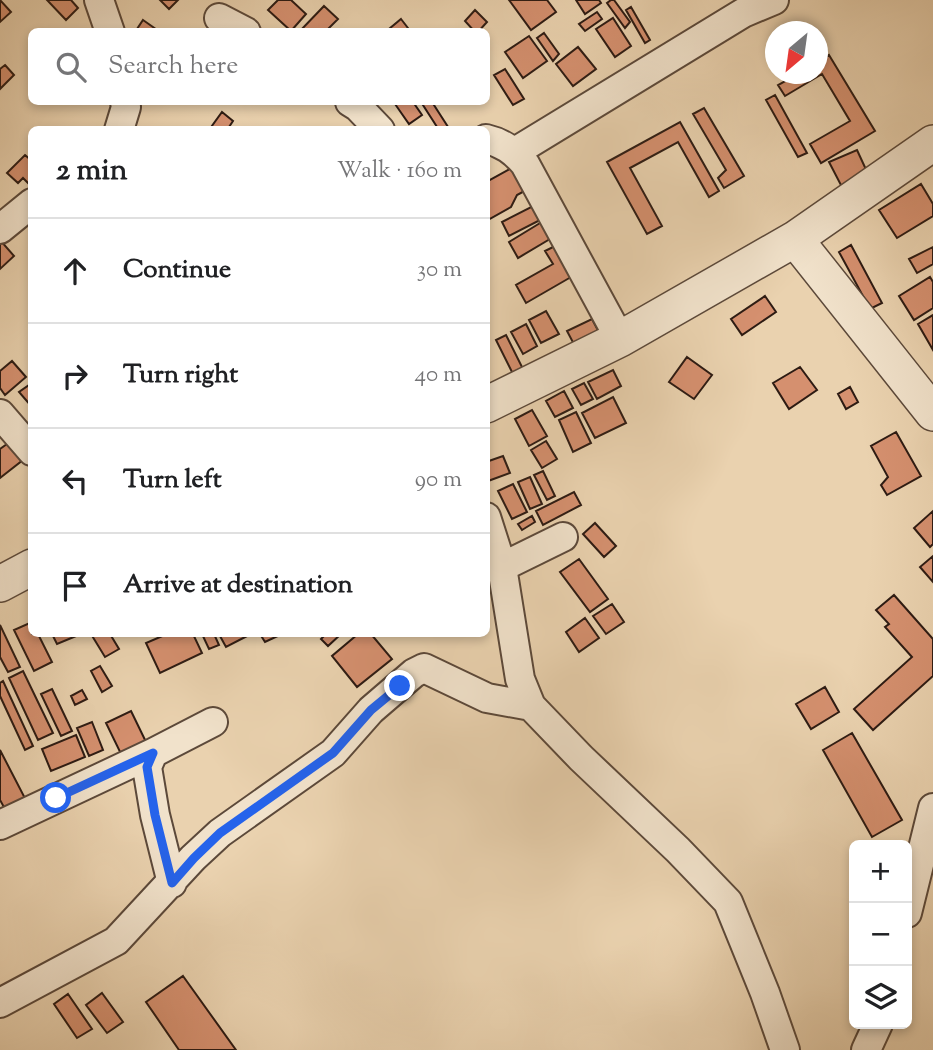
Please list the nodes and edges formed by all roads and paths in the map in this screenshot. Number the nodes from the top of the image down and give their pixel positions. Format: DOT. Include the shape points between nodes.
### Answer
graph roads {
  1 [pos="99,0"];
  2 [pos="774,0"];
  3 [pos="219,18"];
  4 [pos="109,28"];
  5 [pos="238,28"];
  6 [pos="355,105"];
  7 [pos="376,126"];
  8 [pos="490,140"];
  9 [pos="933,143"];
  10 [pos="515,152"];
  11 [pos="28,206"];
  12 [pos="0,229"];
  13 [pos="795,239"];
  14 [pos="620,339"];
  15 [pos="490,403"];
  16 [pos="933,413"];
  17 [pos="0,414"];
  18 [pos="28,446"];
  19 [pos="490,530"];
  20 [pos="563,537"];
  21 [pos="502,567"];
  22 [pos="28,569"];
  23 [pos="0,584"];
  24 [pos="531,706"];
  25 [pos="213,722"];
  26 [pos="153,753"];
  27 [pos="933,808"];
  28 [pos="0,825"];
  29 [pos="172,883"];
  30 [pos="909,903"];
  31 [pos="0,1003"];
  32 [pos="876,1029"];
  33 [pos="785,1050"];
  34 [pos="866,1050"];
  1 -- 4 [label="street"];
  2 -- 10 [label="street" via="743,13"];
  3 -- 5 [label="street"];
  6 -- 7 [label="street"];
  8 -- 10 [label="street"];
  9 -- 13 [label="street"];
  10 -- 14 [label="street"];
  11 -- 12 [label="street"];
  13 -- 14 [label="street"];
  13 -- 16 [label="street"];
  14 -- 15 [label="street"];
  17 -- 18 [label="street"];
  19 -- 21 [label="street"];
  20 -- 21 [label="street"];
  21 -- 24 [label="street" via="520,678"];
  22 -- 23 [label="street"];
  24 -- 29 [label="street" via="488,698 424,668 371,710 333,753 220,833"];
  24 -- 33 [label="street" via="728,902"];
  25 -- 26 [label="street"];
  26 -- 28 [label="street"];
  26 -- 29 [label="street" via="147,767"];
  27 -- 30 [label="street"];
  29 -- 31 [label="street" via="116,942"];
  32 -- 34 [label="street"];
}
